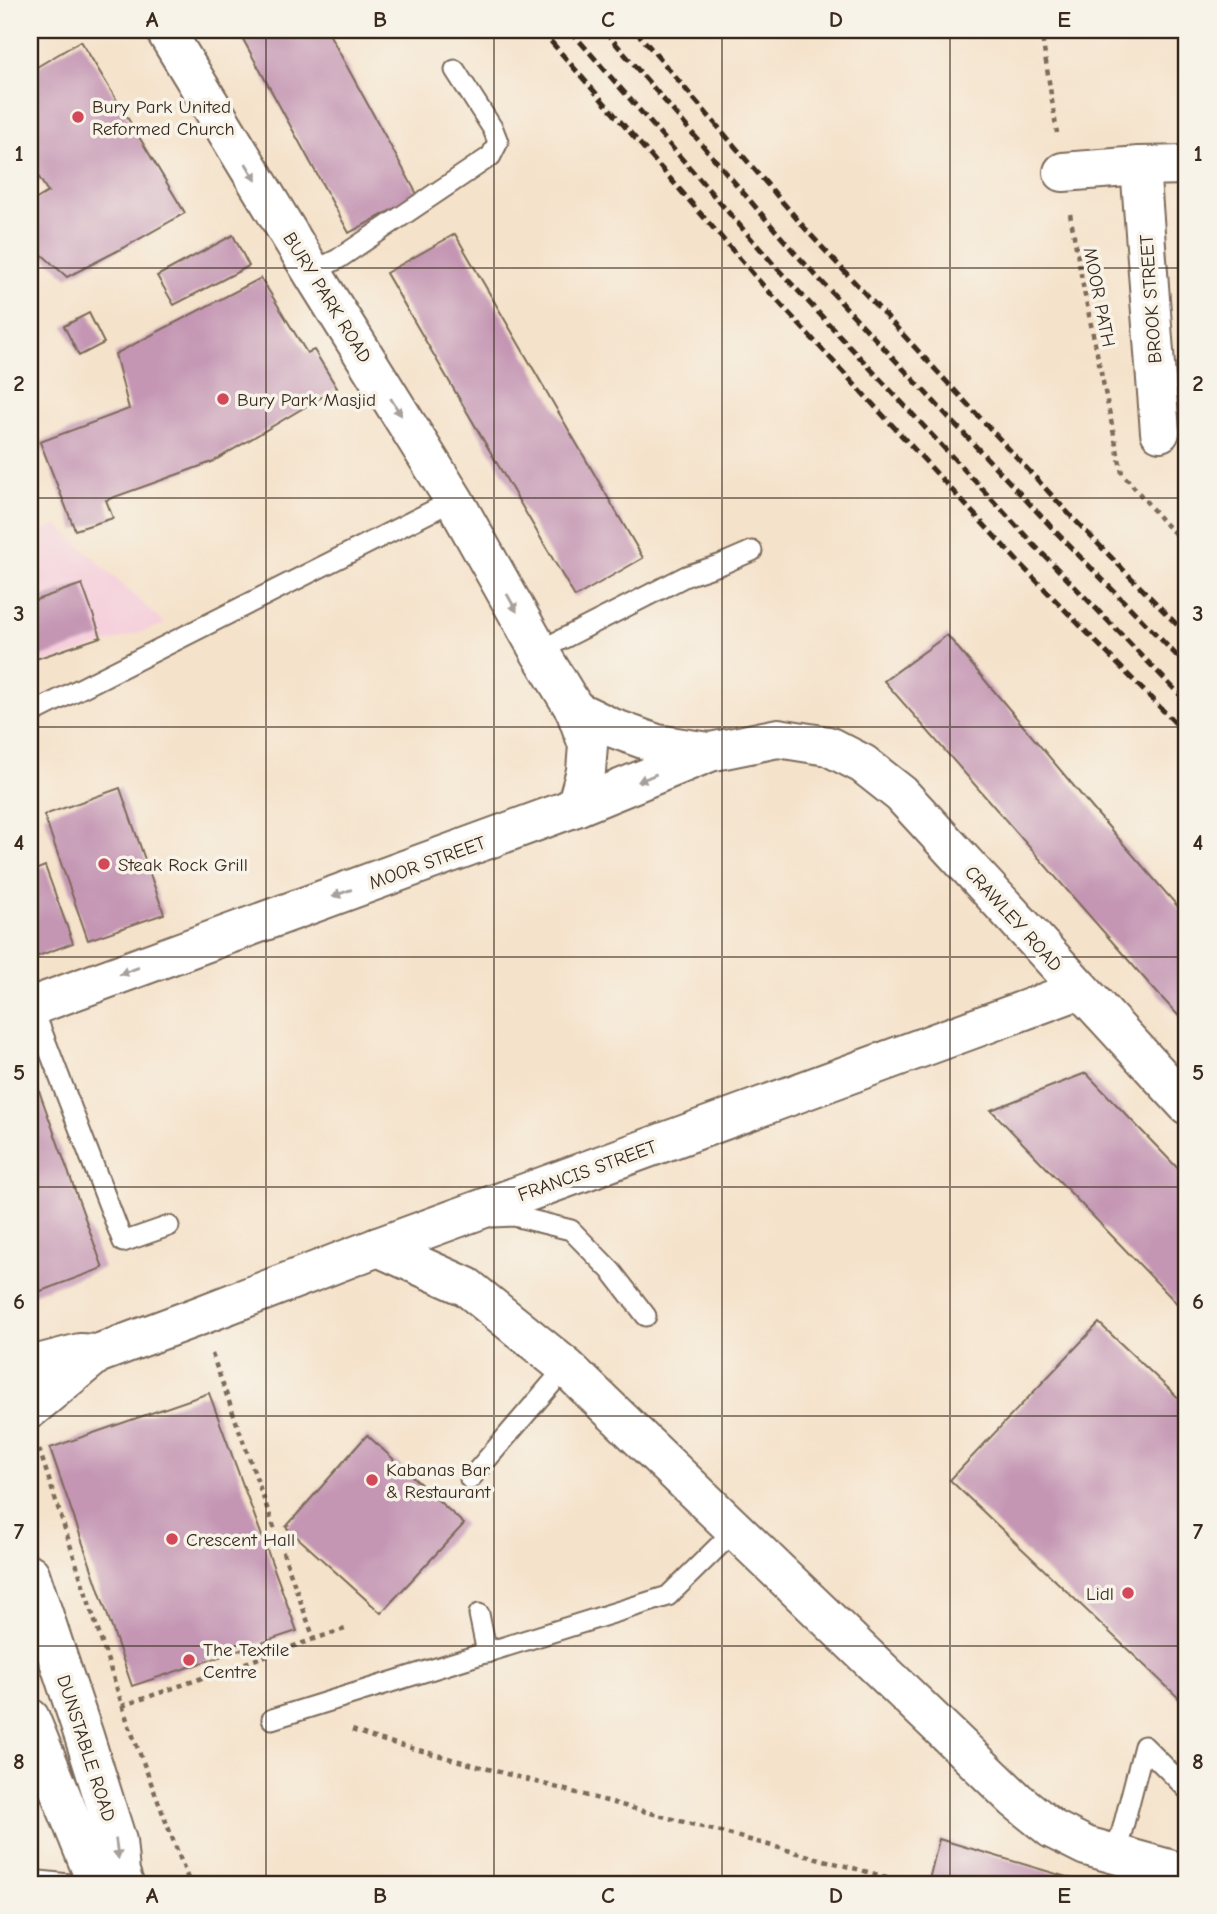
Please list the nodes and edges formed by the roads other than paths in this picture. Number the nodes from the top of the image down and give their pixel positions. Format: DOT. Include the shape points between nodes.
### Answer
graph roads {
  1 [pos="165,30"];
  2 [pos="455,70"];
  3 [pos="1187,165"];
  4 [pos="1140,166"];
  5 [pos="1063,172"];
  6 [pos="312,272"];
  7 [pos="1160,432"];
  8 [pos="454,500"];
  9 [pos="752,551"];
  10 [pos="539,651"];
  11 [pos="575,710"];
  12 [pos="30,714"];
  13 [pos="828,746"];
  14 [pos="710,752"];
  15 [pos="576,807"];
  16 [pos="1079,990"];
  17 [pos="31,1006"];
  18 [pos="1187,1105"];
  19 [pos="452,1219"];
  20 [pos="169,1226"];
  21 [pos="378,1247"];
  22 [pos="646,1316"];
  23 [pos="97,1354"];
  24 [pos="30,1366"];
  25 [pos="566,1367"];
  26 [pos="33,1426"];
  27 [pos="470,1479"];
  28 [pos="735,1530"];
  29 [pos="30,1574"];
  30 [pos="479,1615"];
  31 [pos="487,1653"];
  32 [pos="30,1718"];
  33 [pos="272,1719"];
  34 [pos="1187,1789"];
  35 [pos="1116,1854"];
  36 [pos="1187,1874"];
  37 [pos="30,1880"];
  38 [pos="69,1884"];
  39 [pos="97,1884"];
  40 [pos="124,1884"];
  1 -- 6 [label="street, BURY PARK ROAD, one-way"];
  2 -- 6 [label="lane" via="493,129 498,142 491,156"];
  3 -- 4 [label="street"];
  4 -- 5 [label="street"];
  4 -- 7 [label="street, BROOK STREET"];
  6 -- 8 [label="street, BURY PARK ROAD, one-way"];
  8 -- 10 [label="street, BURY PARK ROAD, one-way"];
  8 -- 12 [label="lane"];
  9 -- 10 [label="lane" via="686,576"];
  10 -- 11 [label="street, BURY PARK ROAD"];
  11 -- 14 [label="street" via="657,744"];
  11 -- 15 [label="street, BURY PARK ROAD" via="588,745"];
  13 -- 14 [label="street, MOOR STREET" via="778,738"];
  13 -- 16 [label="street, CRAWLEY ROAD" via="863,764 901,794"];
  14 -- 15 [label="street, MOOR STREET, one-way"];
  15 -- 17 [label="street, MOOR STREET, one-way"];
  16 -- 18 [label="street, CRAWLEY ROAD"];
  16 -- 19 [label="street, FRANCIS STREET"];
  17 -- 20 [label="lane" via="123,1242"];
  19 -- 21 [label="street, FRANCIS STREET"];
  19 -- 22 [label="lane" via="514,1216 571,1230"];
  21 -- 23 [label="street, FRANCIS STREET"];
  21 -- 25 [label="street" via="467,1287"];
  23 -- 24 [label="street, FRANCIS STREET" via="80,1353"];
  23 -- 26 [label="street, FRANCIS STREET"];
  25 -- 27 [label="lane"];
  25 -- 28 [label="street"];
  28 -- 31 [label="lane" via="668,1596"];
  28 -- 35 [label="street" via="1016,1800 1052,1829"];
  29 -- 40 [label="street, DUNSTABLE ROAD, one-way" via="113,1828"];
  30 -- 31 [label="lane"];
  31 -- 33 [label="lane"];
  32 -- 39 [label="street, DUNSTABLE ROAD"];
  34 -- 35 [label="lane" via="1144,1746"];
  35 -- 36 [label="street"];
  37 -- 38 [label="lane"];
}
